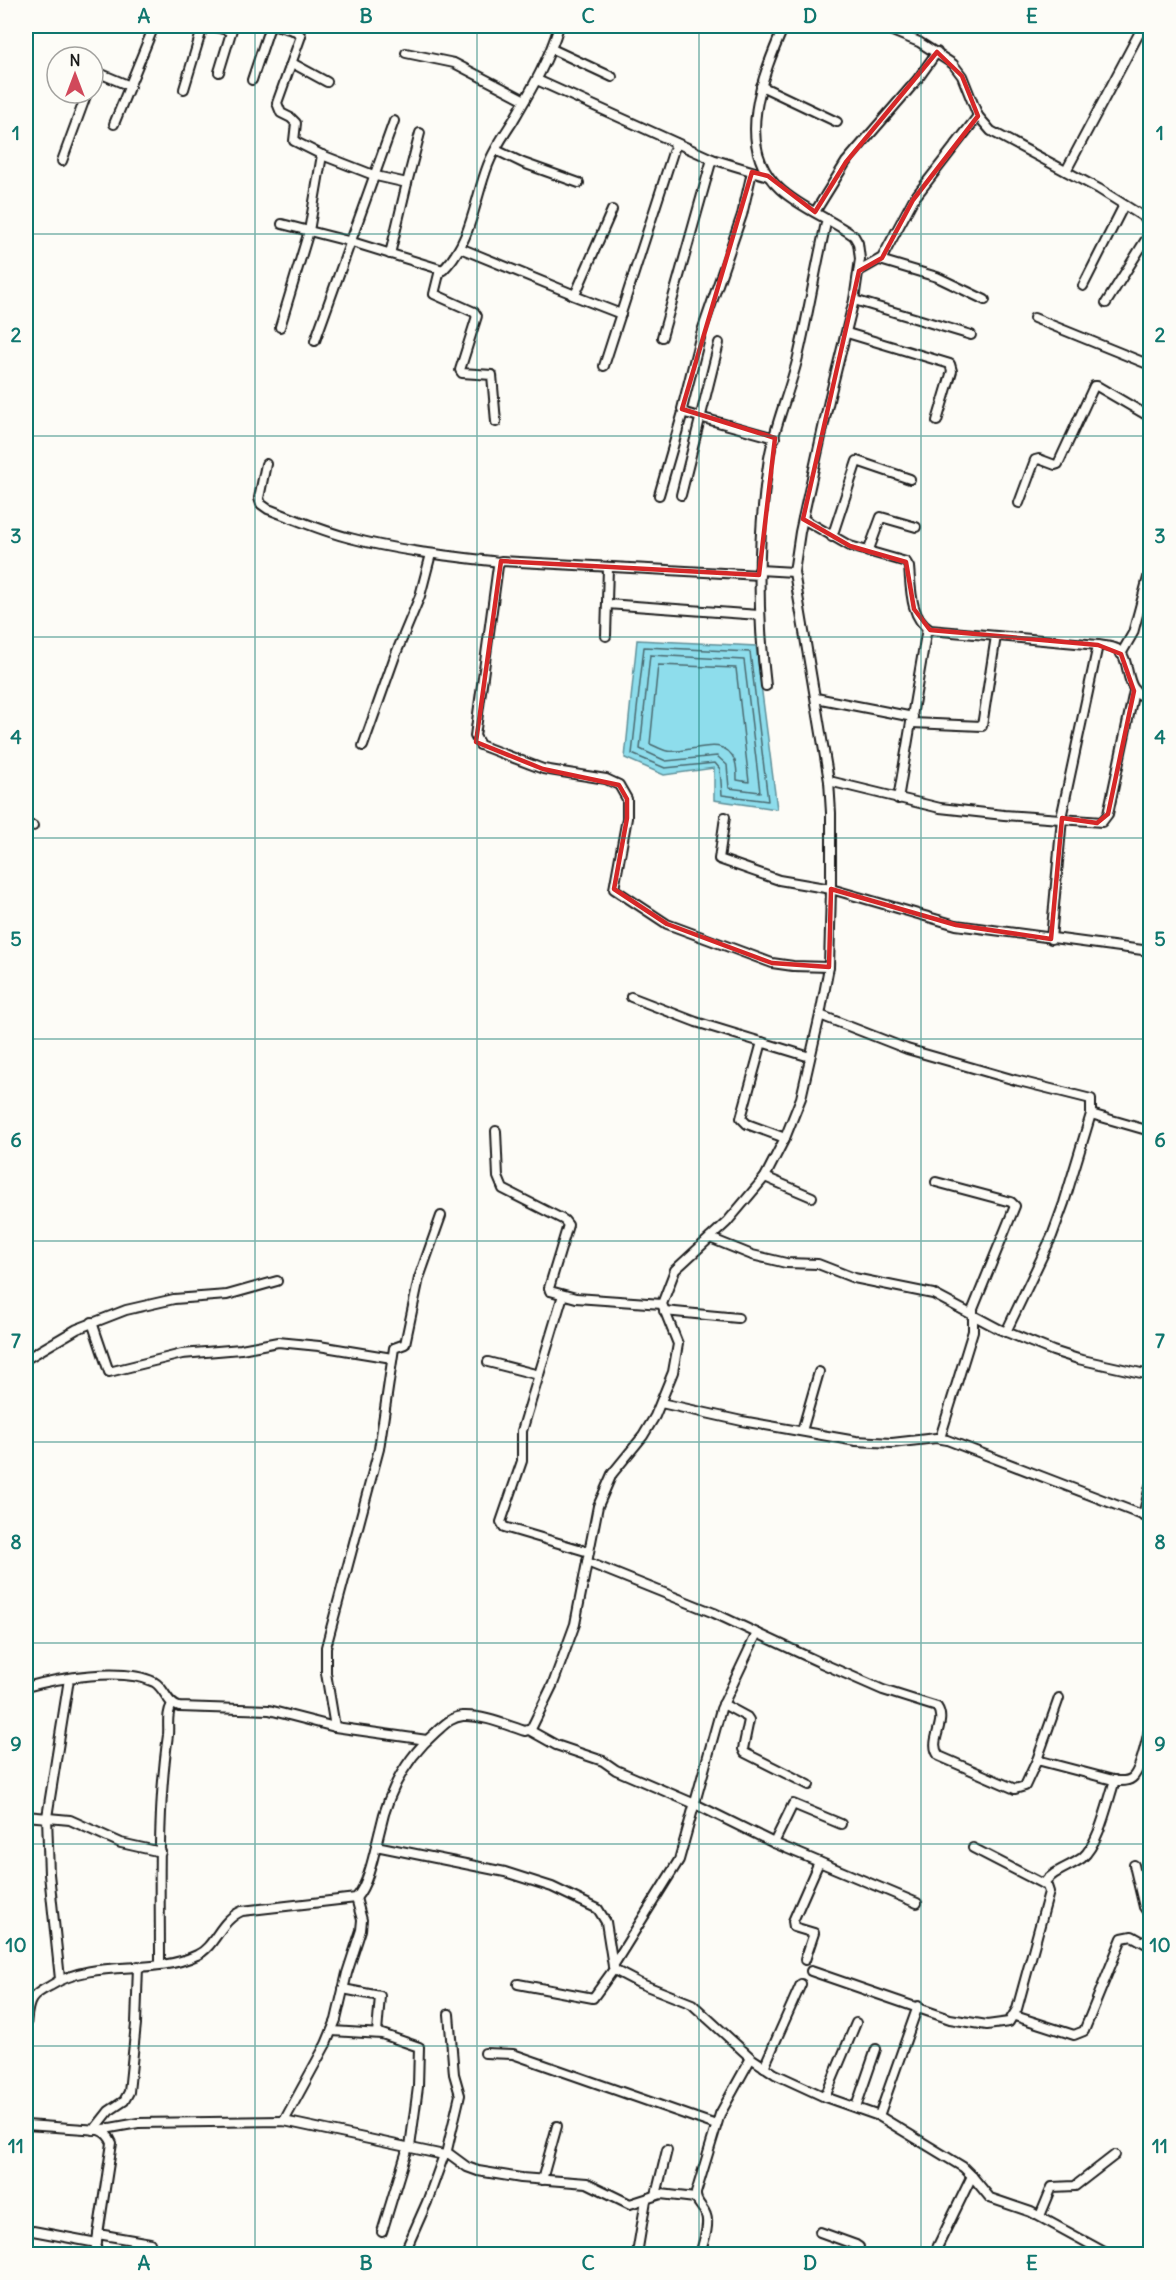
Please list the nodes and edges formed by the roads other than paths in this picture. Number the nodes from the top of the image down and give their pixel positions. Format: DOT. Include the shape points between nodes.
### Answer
graph roads {
  1 [pos="154,26"];
  2 [pos="203,26"];
  3 [pos="211,26"];
  4 [pos="270,26"];
  5 [pos="278,26"];
  6 [pos="559,26"];
  7 [pos="784,26"];
  8 [pos="880,26"];
  9 [pos="1143,26"];
  10 [pos="232,28"];
  11 [pos="895,28"];
  12 [pos="552,49"];
  13 [pos="937,52"];
  14 [pos="406,53"];
  15 [pos="292,63"];
  16 [pos="219,72"];
  17 [pos="105,76"];
  18 [pos="612,77"];
  19 [pos="252,80"];
  20 [pos="537,80"];
  21 [pos="327,82"];
  22 [pos="130,86"];
  23 [pos="761,86"];
  24 [pos="184,89"];
  25 [pos="525,100"];
  26 [pos="83,105"];
  27 [pos="978,116"];
  28 [pos="394,121"];
  29 [pos="837,123"];
  30 [pos="114,124"];
  31 [pos="420,133"];
  32 [pos="676,142"];
  33 [pos="496,150"];
  34 [pos="322,155"];
  35 [pos="712,159"];
  36 [pos="62,161"];
  37 [pos="1066,171"];
  38 [pos="752,172"];
  39 [pos="376,176"];
  40 [pos="768,176"];
  41 [pos="407,183"];
  42 [pos="579,183"];
  43 [pos="1124,205"];
  44 [pos="1150,207"];
  45 [pos="612,210"];
  46 [pos="815,212"];
  47 [pos="827,219"];
  48 [pos="1148,220"];
  49 [pos="282,224"];
  50 [pos="309,231"];
  51 [pos="1150,233"];
  52 [pos="352,242"];
  53 [pos="460,248"];
  54 [pos="390,254"];
  55 [pos="880,260"];
  56 [pos="440,270"];
  57 [pos="859,270"];
  58 [pos="1083,286"];
  59 [pos="572,295"];
  60 [pos="854,300"];
  61 [pos="985,300"];
  62 [pos="1106,303"];
  63 [pos="621,314"];
  64 [pos="1034,318"];
  65 [pos="280,327"];
  66 [pos="847,333"];
  67 [pos="971,334"];
  68 [pos="662,337"];
  69 [pos="315,341"];
  70 [pos="719,343"];
  71 [pos="1150,365"];
  72 [pos="604,366"];
  73 [pos="683,412"];
  74 [pos="701,417"];
  75 [pos="1150,417"];
  76 [pos="937,421"];
  77 [pos="496,422"];
  78 [pos="775,438"];
  79 [pos="266,464"];
  80 [pos="910,479"];
  81 [pos="659,495"];
  82 [pos="681,495"];
  83 [pos="1019,502"];
  84 [pos="803,519"];
  85 [pos="916,527"];
  86 [pos="832,537"];
  87 [pos="868,552"];
  88 [pos="431,554"];
  89 [pos="500,562"];
  90 [pos="608,567"];
  91 [pos="1150,570"];
  92 [pos="760,572"];
  93 [pos="794,572"];
  94 [pos="607,604"];
  95 [pos="759,615"];
  96 [pos="927,628"];
  97 [pos="606,636"];
  98 [pos="996,636"];
  99 [pos="1098,645"];
  100 [pos="1121,654"];
  101 [pos="766,686"];
  102 [pos="1134,691"];
  103 [pos="816,698"];
  104 [pos="1150,699"];
  105 [pos="912,720"];
  106 [pos="363,746"];
  107 [pos="829,781"];
  108 [pos="898,799"];
  109 [pos="725,817"];
  110 [pos="1062,818"];
  111 [pos="831,889"];
  112 [pos="1051,939"];
  113 [pos="1150,951"];
  114 [pos="829,967"];
  115 [pos="632,997"];
  116 [pos="820,1015"];
  117 [pos="762,1042"];
  118 [pos="810,1057"];
  119 [pos="1091,1114"];
  120 [pos="496,1131"];
  121 [pos="1150,1131"];
  122 [pos="785,1138"];
  123 [pos="765,1177"];
  124 [pos="936,1182"];
  125 [pos="812,1197"];
  126 [pos="441,1216"];
  127 [pos="710,1238"];
  128 [pos="277,1281"];
  129 [pos="563,1295"];
  130 [pos="663,1307"];
  131 [pos="973,1315"];
  132 [pos="738,1318"];
  133 [pos="92,1323"];
  134 [pos="1006,1332"];
  135 [pos="26,1359"];
  136 [pos="392,1359"];
  137 [pos="488,1362"];
  138 [pos="819,1372"];
  139 [pos="539,1375"];
  140 [pos="1150,1375"];
  141 [pos="661,1403"];
  142 [pos="802,1431"];
  143 [pos="940,1438"];
  144 [pos="1150,1486"];
  145 [pos="1147,1517"];
  146 [pos="589,1552"];
  147 [pos="587,1562"];
  148 [pos="757,1633"];
  149 [pos="69,1679"];
  150 [pos="26,1687"];
  151 [pos="1059,1698"];
  152 [pos="172,1704"];
  153 [pos="723,1704"];
  154 [pos="1150,1726"];
  155 [pos="335,1727"];
  156 [pos="529,1730"];
  157 [pos="427,1740"];
  158 [pos="1037,1760"];
  159 [pos="1115,1780"];
  160 [pos="809,1785"];
  161 [pos="695,1804"];
  162 [pos="26,1816"];
  163 [pos="47,1817"];
  164 [pos="841,1824"];
  165 [pos="774,1843"];
  166 [pos="376,1846"];
  167 [pos="973,1848"];
  168 [pos="161,1852"];
  169 [pos="819,1862"];
  170 [pos="1134,1865"];
  171 [pos="1043,1884"];
  172 [pos="356,1898"];
  173 [pos="917,1903"];
  174 [pos="1150,1916"];
  175 [pos="1150,1946"];
  176 [pos="805,1960"];
  177 [pos="160,1964"];
  178 [pos="138,1966"];
  179 [pos="614,1968"];
  180 [pos="811,1971"];
  181 [pos="60,1979"];
  182 [pos="518,1984"];
  183 [pos="801,1984"];
  184 [pos="343,1989"];
  185 [pos="28,2003"];
  186 [pos="918,2006"];
  187 [pos="449,2014"];
  188 [pos="1015,2016"];
  189 [pos="856,2023"];
  190 [pos="26,2026"];
  191 [pos="332,2031"];
  192 [pos="377,2033"];
  193 [pos="876,2049"];
  194 [pos="486,2053"];
  195 [pos="751,2058"];
  196 [pos="764,2067"];
  197 [pos="825,2097"];
  198 [pos="856,2107"];
  199 [pos="879,2116"];
  200 [pos="284,2121"];
  201 [pos="26,2125"];
  202 [pos="716,2125"];
  203 [pos="557,2126"];
  204 [pos="97,2130"];
  205 [pos="409,2147"];
  206 [pos="667,2150"];
  207 [pos="445,2154"];
  208 [pos="1114,2155"];
  209 [pos="972,2176"];
  210 [pos="542,2180"];
  211 [pos="656,2195"];
  212 [pos="695,2198"];
  213 [pos="646,2200"];
  214 [pos="1040,2216"];
  215 [pos="26,2231"];
  216 [pos="382,2232"];
  217 [pos="820,2232"];
  218 [pos="98,2234"];
  219 [pos="97,2243"];
  220 [pos="150,2243"];
  221 [pos="95,2254"];
  222 [pos="404,2254"];
  223 [pos="637,2254"];
  224 [pos="700,2254"];
  225 [pos="858,2254"];
  226 [pos="934,2254"];
  227 [pos="1108,2254"];
  1 -- 22 [label="street"];
  2 -- 24 [label="street"];
  3 -- 10 [label="street"];
  4 -- 19 [label="street"];
  5 -- 15 [label="street" via="301,36"];
  6 -- 12 [label="street"];
  7 -- 23 [label="street"];
  8 -- 11 [label="street"];
  9 -- 37 [label="street"];
  10 -- 16 [label="street"];
  11 -- 13 [label="street"];
  12 -- 18 [label="street"];
  12 -- 20 [label="street"];
  13 -- 27 [label="street" via="962,76"];
  13 -- 46 [label="street" via="846,162"];
  14 -- 25 [label="street" via="453,63"];
  15 -- 21 [label="street"];
  15 -- 34 [label="street" via="277,108 296,123 296,143"];
  17 -- 22 [label="street"];
  20 -- 25 [label="street"];
  20 -- 32 [label="street"];
  22 -- 30 [label="street"];
  23 -- 29 [label="street"];
  23 -- 40 [label="street" via="754,129"];
  25 -- 33 [label="street"];
  26 -- 36 [label="street"];
  27 -- 37 [label="street" via="991,131"];
  27 -- 55 [label="street" via="913,201"];
  28 -- 39 [label="street"];
  31 -- 41 [label="street"];
  32 -- 35 [label="street"];
  32 -- 63 [label="street"];
  33 -- 42 [label="street"];
  33 -- 53 [label="street"];
  34 -- 39 [label="street"];
  34 -- 50 [label="street"];
  35 -- 38 [label="street"];
  35 -- 68 [label="street"];
  37 -- 43 [label="street"];
  38 -- 40 [label="street"];
  38 -- 73 [label="street" via="742,215 700,334"];
  39 -- 41 [label="street"];
  39 -- 52 [label="street"];
  40 -- 46 [label="street" via="786,194"];
  41 -- 54 [label="street"];
  43 -- 48 [label="street"];
  43 -- 58 [label="street"];
  44 -- 48 [label="street"];
  45 -- 59 [label="street" via="577,293"];
  46 -- 47 [label="street"];
  47 -- 57 [label="street" via="857,239"];
  47 -- 78 [label="street" via="798,357"];
  49 -- 50 [label="street"];
  50 -- 52 [label="street"];
  50 -- 65 [label="street"];
  51 -- 62 [label="street"];
  52 -- 54 [label="street"];
  52 -- 69 [label="street"];
  53 -- 56 [label="street"];
  53 -- 59 [label="street"];
  54 -- 56 [label="street"];
  55 -- 57 [label="street"];
  55 -- 61 [label="street" via="937,277"];
  56 -- 77 [label="street" via="435,295 477,316 460,370 493,376"];
  57 -- 60 [label="street"];
  59 -- 63 [label="street"];
  60 -- 66 [label="street"];
  60 -- 67 [label="street"];
  63 -- 72 [label="street"];
  64 -- 71 [label="street"];
  66 -- 76 [label="street" via="950,364 952,371"];
  66 -- 84 [label="street"];
  70 -- 74 [label="street"];
  73 -- 74 [label="street"];
  73 -- 81 [label="street"];
  74 -- 78 [label="street"];
  74 -- 82 [label="street"];
  75 -- 83 [label="street" via="1094,386 1058,464 1035,460"];
  78 -- 92 [label="street" via="767,472"];
  79 -- 88 [label="street" via="259,498 268,509 348,537"];
  80 -- 86 [label="street" via="857,461"];
  84 -- 86 [label="street"];
  84 -- 93 [label="street"];
  85 -- 87 [label="street" via="881,517"];
  86 -- 87 [label="street"];
  87 -- 96 [label="street" via="907,563 914,609"];
  88 -- 89 [label="street"];
  88 -- 106 [label="street" via="420,596"];
  89 -- 90 [label="street"];
  89 -- 114 [label="street" via="476,742 543,769 606,779 619,785 627,799 627,818 614,889 667,924 772,963"];
  90 -- 92 [label="street"];
  90 -- 94 [label="street"];
  91 -- 100 [label="street" via="1133,633"];
  92 -- 93 [label="street"];
  92 -- 95 [label="street"];
  93 -- 103 [label="street"];
  94 -- 95 [label="street"];
  94 -- 97 [label="street"];
  95 -- 101 [label="street"];
  96 -- 98 [label="street"];
  96 -- 105 [label="street"];
  98 -- 99 [label="street"];
  98 -- 105 [label="street" via="982,726"];
  99 -- 100 [label="street" via="1115,648"];
  99 -- 110 [label="street"];
  100 -- 102 [label="street"];
  102 -- 104 [label="street"];
  102 -- 110 [label="street" via="1106,819 1097,823"];
  103 -- 105 [label="street"];
  103 -- 107 [label="street"];
  105 -- 108 [label="street"];
  107 -- 108 [label="street"];
  107 -- 111 [label="street"];
  108 -- 110 [label="street" via="940,808"];
  109 -- 111 [label="street" via="719,859 778,880"];
  110 -- 112 [label="street"];
  111 -- 112 [label="street" via="956,925"];
  111 -- 114 [label="street"];
  112 -- 113 [label="street"];
  114 -- 116 [label="street"];
  115 -- 117 [label="street"];
  116 -- 118 [label="street"];
  116 -- 119 [label="street" via="907,1049 1089,1097"];
  117 -- 118 [label="street"];
  117 -- 122 [label="street" via="741,1118"];
  118 -- 122 [label="street" via="803,1091"];
  119 -- 121 [label="street"];
  119 -- 134 [label="street" via="1052,1236"];
  120 -- 129 [label="street" via="502,1189 568,1225 549,1288"];
  122 -- 123 [label="street"];
  123 -- 125 [label="street"];
  123 -- 127 [label="street"];
  124 -- 131 [label="street" via="1015,1206 974,1304"];
  126 -- 136 [label="street" via="419,1278 405,1345 394,1347"];
  127 -- 130 [label="street" via="675,1270"];
  127 -- 131 [label="street" via="763,1258 790,1264 818,1264 854,1278 933,1294"];
  128 -- 133 [label="street" via="227,1295 146,1305"];
  129 -- 130 [label="street"];
  129 -- 139 [label="street"];
  130 -- 132 [label="street"];
  130 -- 141 [label="street" via="678,1348"];
  131 -- 134 [label="street"];
  131 -- 143 [label="street" via="973,1331"];
  133 -- 135 [label="street"];
  133 -- 136 [label="street" via="110,1372 182,1354 278,1342"];
  134 -- 140 [label="street" via="1066,1356"];
  136 -- 155 [label="street" via="379,1449 326,1647 327,1683"];
  137 -- 139 [label="street"];
  138 -- 142 [label="street"];
  139 -- 146 [label="street" via="522,1431 523,1457 501,1525"];
  141 -- 142 [label="street"];
  141 -- 146 [label="street" via="643,1437 612,1474 604,1490"];
  142 -- 143 [label="street" via="872,1442"];
  143 -- 145 [label="street"];
  144 -- 145 [label="street"];
  146 -- 147 [label="street"];
  147 -- 148 [label="street"];
  147 -- 156 [label="street" via="576,1623 553,1684"];
  148 -- 153 [label="street"];
  148 -- 158 [label="street" via="875,1686 937,1707 941,1719 934,1745 942,1758 1018,1789 1025,1786"];
  149 -- 150 [label="street"];
  149 -- 152 [label="street" via="114,1675 146,1679 158,1685"];
  149 -- 163 [label="street"];
  151 -- 158 [label="street"];
  152 -- 155 [label="street" via="269,1710"];
  152 -- 168 [label="street" via="163,1781"];
  153 -- 160 [label="street" via="748,1718 744,1754"];
  153 -- 161 [label="street"];
  154 -- 159 [label="street" via="1134,1776 1128,1781"];
  155 -- 157 [label="street"];
  156 -- 157 [label="street" via="462,1716 448,1721"];
  156 -- 161 [label="street"];
  157 -- 166 [label="street" via="397,1779"];
  158 -- 159 [label="street"];
  159 -- 171 [label="street" via="1091,1847 1082,1858"];
  161 -- 165 [label="street"];
  161 -- 179 [label="street" via="678,1860"];
  162 -- 163 [label="street"];
  163 -- 168 [label="street" via="79,1824 128,1846"];
  163 -- 181 [label="street"];
  164 -- 165 [label="street" via="793,1804"];
  165 -- 169 [label="street"];
  166 -- 172 [label="street"];
  166 -- 179 [label="street" via="505,1872 552,1887 598,1909 606,1922"];
  167 -- 171 [label="street"];
  168 -- 177 [label="street"];
  169 -- 173 [label="street"];
  169 -- 176 [label="street" via="793,1921 794,1927 814,1933"];
  170 -- 174 [label="street" via="1144,1907"];
  171 -- 188 [label="street" via="1049,1892"];
  172 -- 177 [label="street" via="242,1911 224,1924 202,1953"];
  172 -- 184 [label="street" via="362,1926"];
  175 -- 188 [label="street" via="1132,1936 1122,1938 1080,2034"];
  177 -- 178 [label="street"];
  178 -- 181 [label="street" via="89,1970"];
  178 -- 204 [label="street" via="129,2092 124,2101 108,2111"];
  179 -- 182 [label="street" via="593,1998"];
  179 -- 195 [label="street" via="639,1983 692,2004"];
  180 -- 186 [label="street"];
  181 -- 185 [label="street"];
  183 -- 196 [label="street"];
  184 -- 191 [label="street"];
  184 -- 192 [label="street" via="380,1996"];
  185 -- 190 [label="street"];
  186 -- 188 [label="street" via="950,2019 987,2025 1009,2022"];
  186 -- 199 [label="street"];
  187 -- 207 [label="street" via="454,2074 460,2096"];
  189 -- 197 [label="street"];
  191 -- 192 [label="street"];
  191 -- 200 [label="street"];
  192 -- 205 [label="street" via="419,2047"];
  193 -- 198 [label="street"];
  194 -- 202 [label="street" via="513,2054"];
  195 -- 196 [label="street"];
  195 -- 202 [label="street"];
  196 -- 197 [label="street"];
  197 -- 198 [label="street"];
  198 -- 199 [label="street"];
  199 -- 209 [label="street"];
  200 -- 204 [label="street" via="138,2123"];
  200 -- 205 [label="street"];
  201 -- 204 [label="street"];
  202 -- 212 [label="street"];
  203 -- 210 [label="street"];
  204 -- 218 [label="street" via="106,2133 112,2143"];
  205 -- 207 [label="street"];
  205 -- 216 [label="street"];
  206 -- 211 [label="street"];
  207 -- 210 [label="street" via="478,2171"];
  207 -- 222 [label="street"];
  208 -- 214 [label="street" via="1075,2186 1052,2187"];
  209 -- 214 [label="street" via="990,2198"];
  209 -- 226 [label="street"];
  210 -- 213 [label="street" via="587,2183 630,2204"];
  211 -- 212 [label="street"];
  211 -- 213 [label="street"];
  212 -- 224 [label="street" via="707,2221"];
  213 -- 223 [label="street"];
  214 -- 227 [label="street"];
  215 -- 219 [label="street"];
  217 -- 225 [label="street" via="856,2245"];
  218 -- 219 [label="street"];
  218 -- 220 [label="street"];
  219 -- 221 [label="street"];
}
